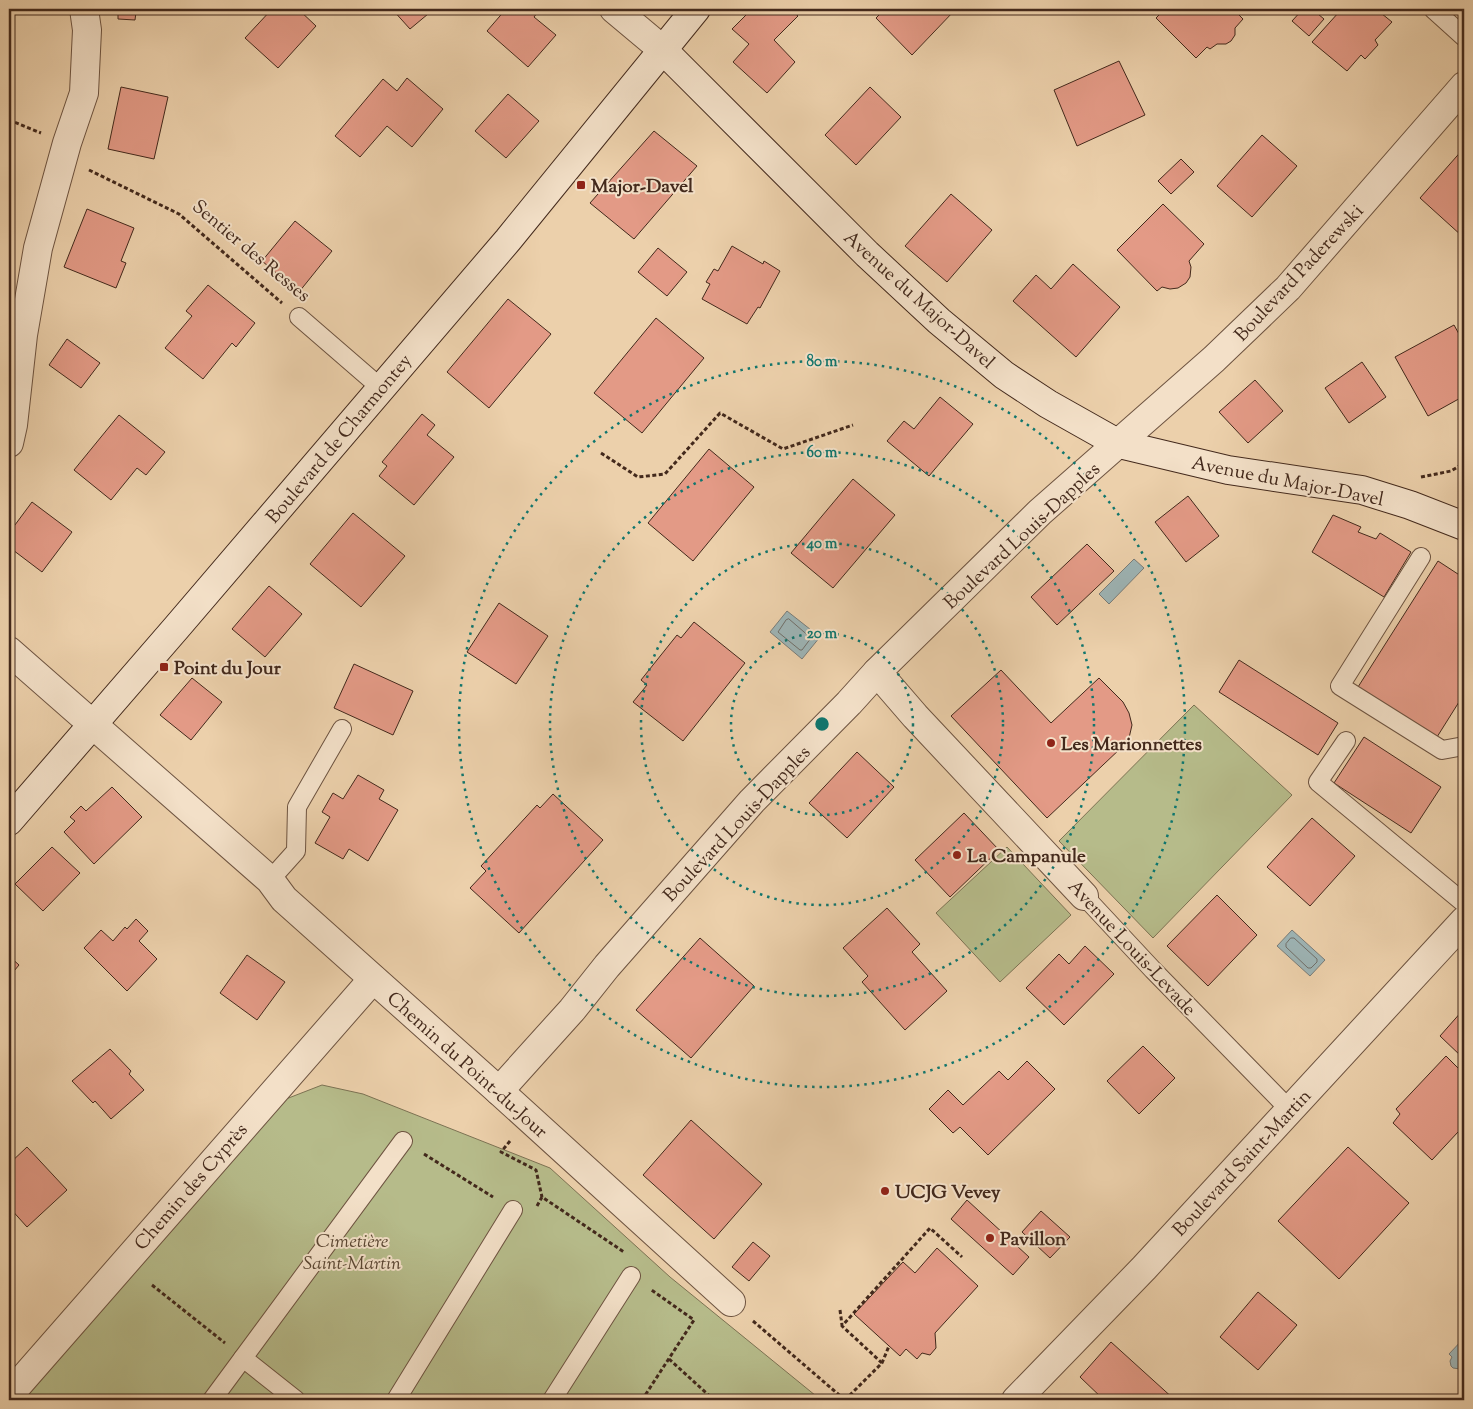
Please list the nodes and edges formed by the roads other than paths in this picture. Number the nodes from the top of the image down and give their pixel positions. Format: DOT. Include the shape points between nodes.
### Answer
graph roads {
  1 [pos="84,9"];
  2 [pos="614,9"];
  3 [pos="696,9"];
  4 [pos="1433,9"];
  5 [pos="1464,37"];
  6 [pos="662,50"];
  7 [pos="1464,86"];
  8 [pos="299,317"];
  9 [pos="380,388"];
  10 [pos="9,443"];
  11 [pos="1119,444"];
  12 [pos="1464,526"];
  13 [pos="1421,556"];
  14 [pos="9,651"];
  15 [pos="878,672"];
  16 [pos="93,725"];
  17 [pos="342,729"];
  18 [pos="1346,741"];
  19 [pos="1464,746"];
  20 [pos="9,822"];
  21 [pos="270,880"];
  22 [pos="1084,896"];
  23 [pos="1464,904"];
  24 [pos="1464,921"];
  25 [pos="373,979"];
  26 [pos="499,1091"];
  27 [pos="1290,1109"];
  28 [pos="403,1141"];
  29 [pos="513,1210"];
  30 [pos="631,1276"];
  31 [pos="731,1302"];
  32 [pos="243,1358"];
  33 [pos="11,1388"];
  34 [pos="212,1400"];
  35 [pos="296,1400"];
  36 [pos="396,1400"];
  37 [pos="552,1400"];
  38 [pos="1016,1400"];
  1 -- 10 [label="street" via="87,30 84,93 38,248"];
  2 -- 6 [label="street, Avenue du Major-Davel"];
  3 -- 6 [label="street, Boulevard de Charmontey"];
  4 -- 5 [label="lane"];
  6 -- 9 [label="street, Boulevard de Charmontey" via="508,240"];
  6 -- 11 [label="street, Avenue du Major-Davel" via="939,321 1004,375"];
  7 -- 11 [label="street, Boulevard Paderewski" via="1288,288"];
  8 -- 9 [label="lane, Sentier des Resses"];
  9 -- 16 [label="street, Boulevard de Charmontey"];
  11 -- 12 [label="street, Avenue du Major-Davel" via="1228,470 1362,490"];
  11 -- 15 [label="street, Boulevard Louis-Dapples" via="1040,512"];
  13 -- 19 [label="lane" via="1340,686 1442,750"];
  14 -- 16 [label="street, Chemin du Point-du-Jour"];
  15 -- 22 [label="street, Avenue Louis-Levade" via="915,716"];
  15 -- 26 [label="street, Boulevard Louis-Dapples" via="752,801"];
  16 -- 20 [label="street, Boulevard de Charmontey"];
  16 -- 21 [label="street, Chemin du Point-du-Jour"];
  17 -- 21 [label="lane" via="298,807 296,851"];
  18 -- 23 [label="lane" via="1318,782"];
  21 -- 25 [label="street, Chemin du Point-du-Jour" via="284,899"];
  22 -- 27 [label="lane, Avenue Louis-Levade"];
  24 -- 27 [label="street, Boulevard Saint-Martin"];
  25 -- 26 [label="street, Chemin du Point-du-Jour"];
  25 -- 33 [label="street, Chemin des Cyprès"];
  26 -- 31 [label="street, Chemin du Point-du-Jour"];
  27 -- 38 [label="street, Boulevard Saint-Martin" via="1144,1268"];
  28 -- 32 [label="lane"];
  29 -- 36 [label="lane"];
  30 -- 37 [label="lane"];
  32 -- 34 [label="lane"];
  32 -- 35 [label="lane"];
}
